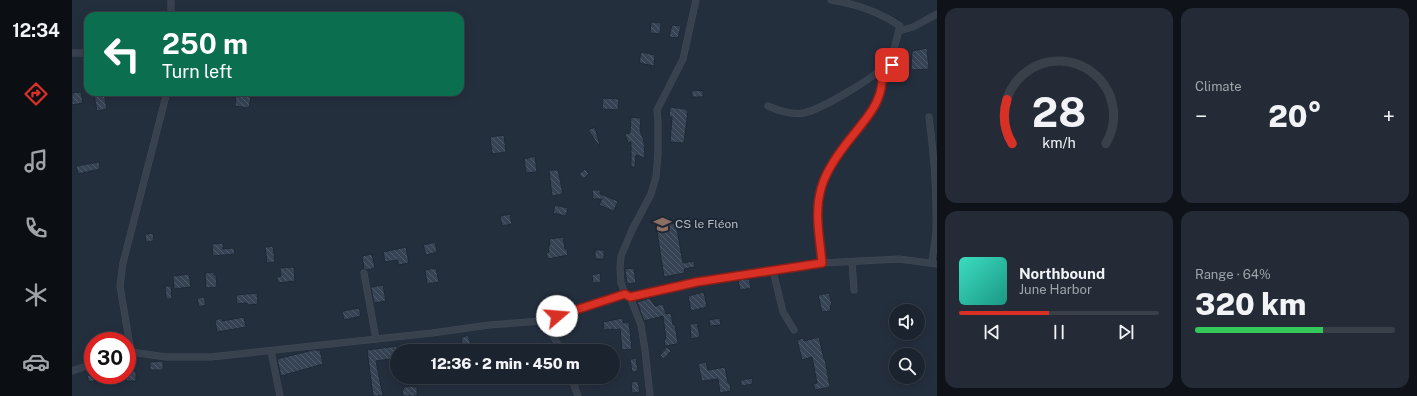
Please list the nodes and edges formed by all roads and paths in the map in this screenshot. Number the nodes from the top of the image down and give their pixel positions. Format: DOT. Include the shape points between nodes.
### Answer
graph roads {
  1 [pos="171,0"];
  2 [pos="696,0"];
  3 [pos="831,0"];
  4 [pos="171,12"];
  5 [pos="937,14"];
  6 [pos="899,31"];
  7 [pos="72,53"];
  8 [pos="84,53"];
  9 [pos="892,57"];
  10 [pos="166,96"];
  11 [pos="768,106"];
  12 [pos="929,117"];
  13 [pos="852,262"];
  14 [pos="822,263"];
  15 [pos="934,264"];
  16 [pos="773,271"];
  17 [pos="364,273"];
  18 [pos="854,290"];
  19 [pos="628,296"];
  20 [pos="542,321"];
  21 [pos="794,330"];
  22 [pos="126,332"];
  23 [pos="376,340"];
  24 [pos="558,344"];
  25 [pos="271,351"];
  26 [pos="136,353"];
  27 [pos="84,367"];
  28 [pos="72,371"];
  29 [pos="574,384"];
  30 [pos="280,396"];
  31 [pos="578,396"];
  32 [pos="650,396"];
  1 -- 4 [label="street"];
  2 -- 19 [label="street" via="683,59 657,110 656,177 651,194 621,256 621,283"];
  3 -- 6 [label="street" via="862,6 889,18 900,26"];
  5 -- 6 [label="street" via="914,27"];
  6 -- 9 [label="street"];
  7 -- 8 [label="street"];
  9 -- 11 [label="street" via="870,77 819,108 803,113 784,112"];
  9 -- 14 [label="street" via="891,73 882,81 881,91 872,111 845,145 820,190 818,218"];
  10 -- 22 [label="street" via="123,263 120,286"];
  12 -- 15 [label="street" via="935,180"];
  13 -- 14 [label="street"];
  13 -- 15 [label="street" via="899,258"];
  13 -- 18 [label="street"];
  14 -- 16 [label="street"];
  16 -- 19 [label="street" via="697,282"];
  16 -- 21 [label="street" via="783,312"];
  17 -- 23 [label="street"];
  19 -- 20 [label="street"];
  19 -- 32 [label="street" via="641,325"];
  20 -- 23 [label="street" via="489,325"];
  20 -- 24 [label="street"];
  23 -- 25 [label="street"];
  25 -- 26 [label="street" via="211,357 166,357"];
  25 -- 30 [label="street"];
  27 -- 28 [label="street"];
  29 -- 31 [label="street"];
}
